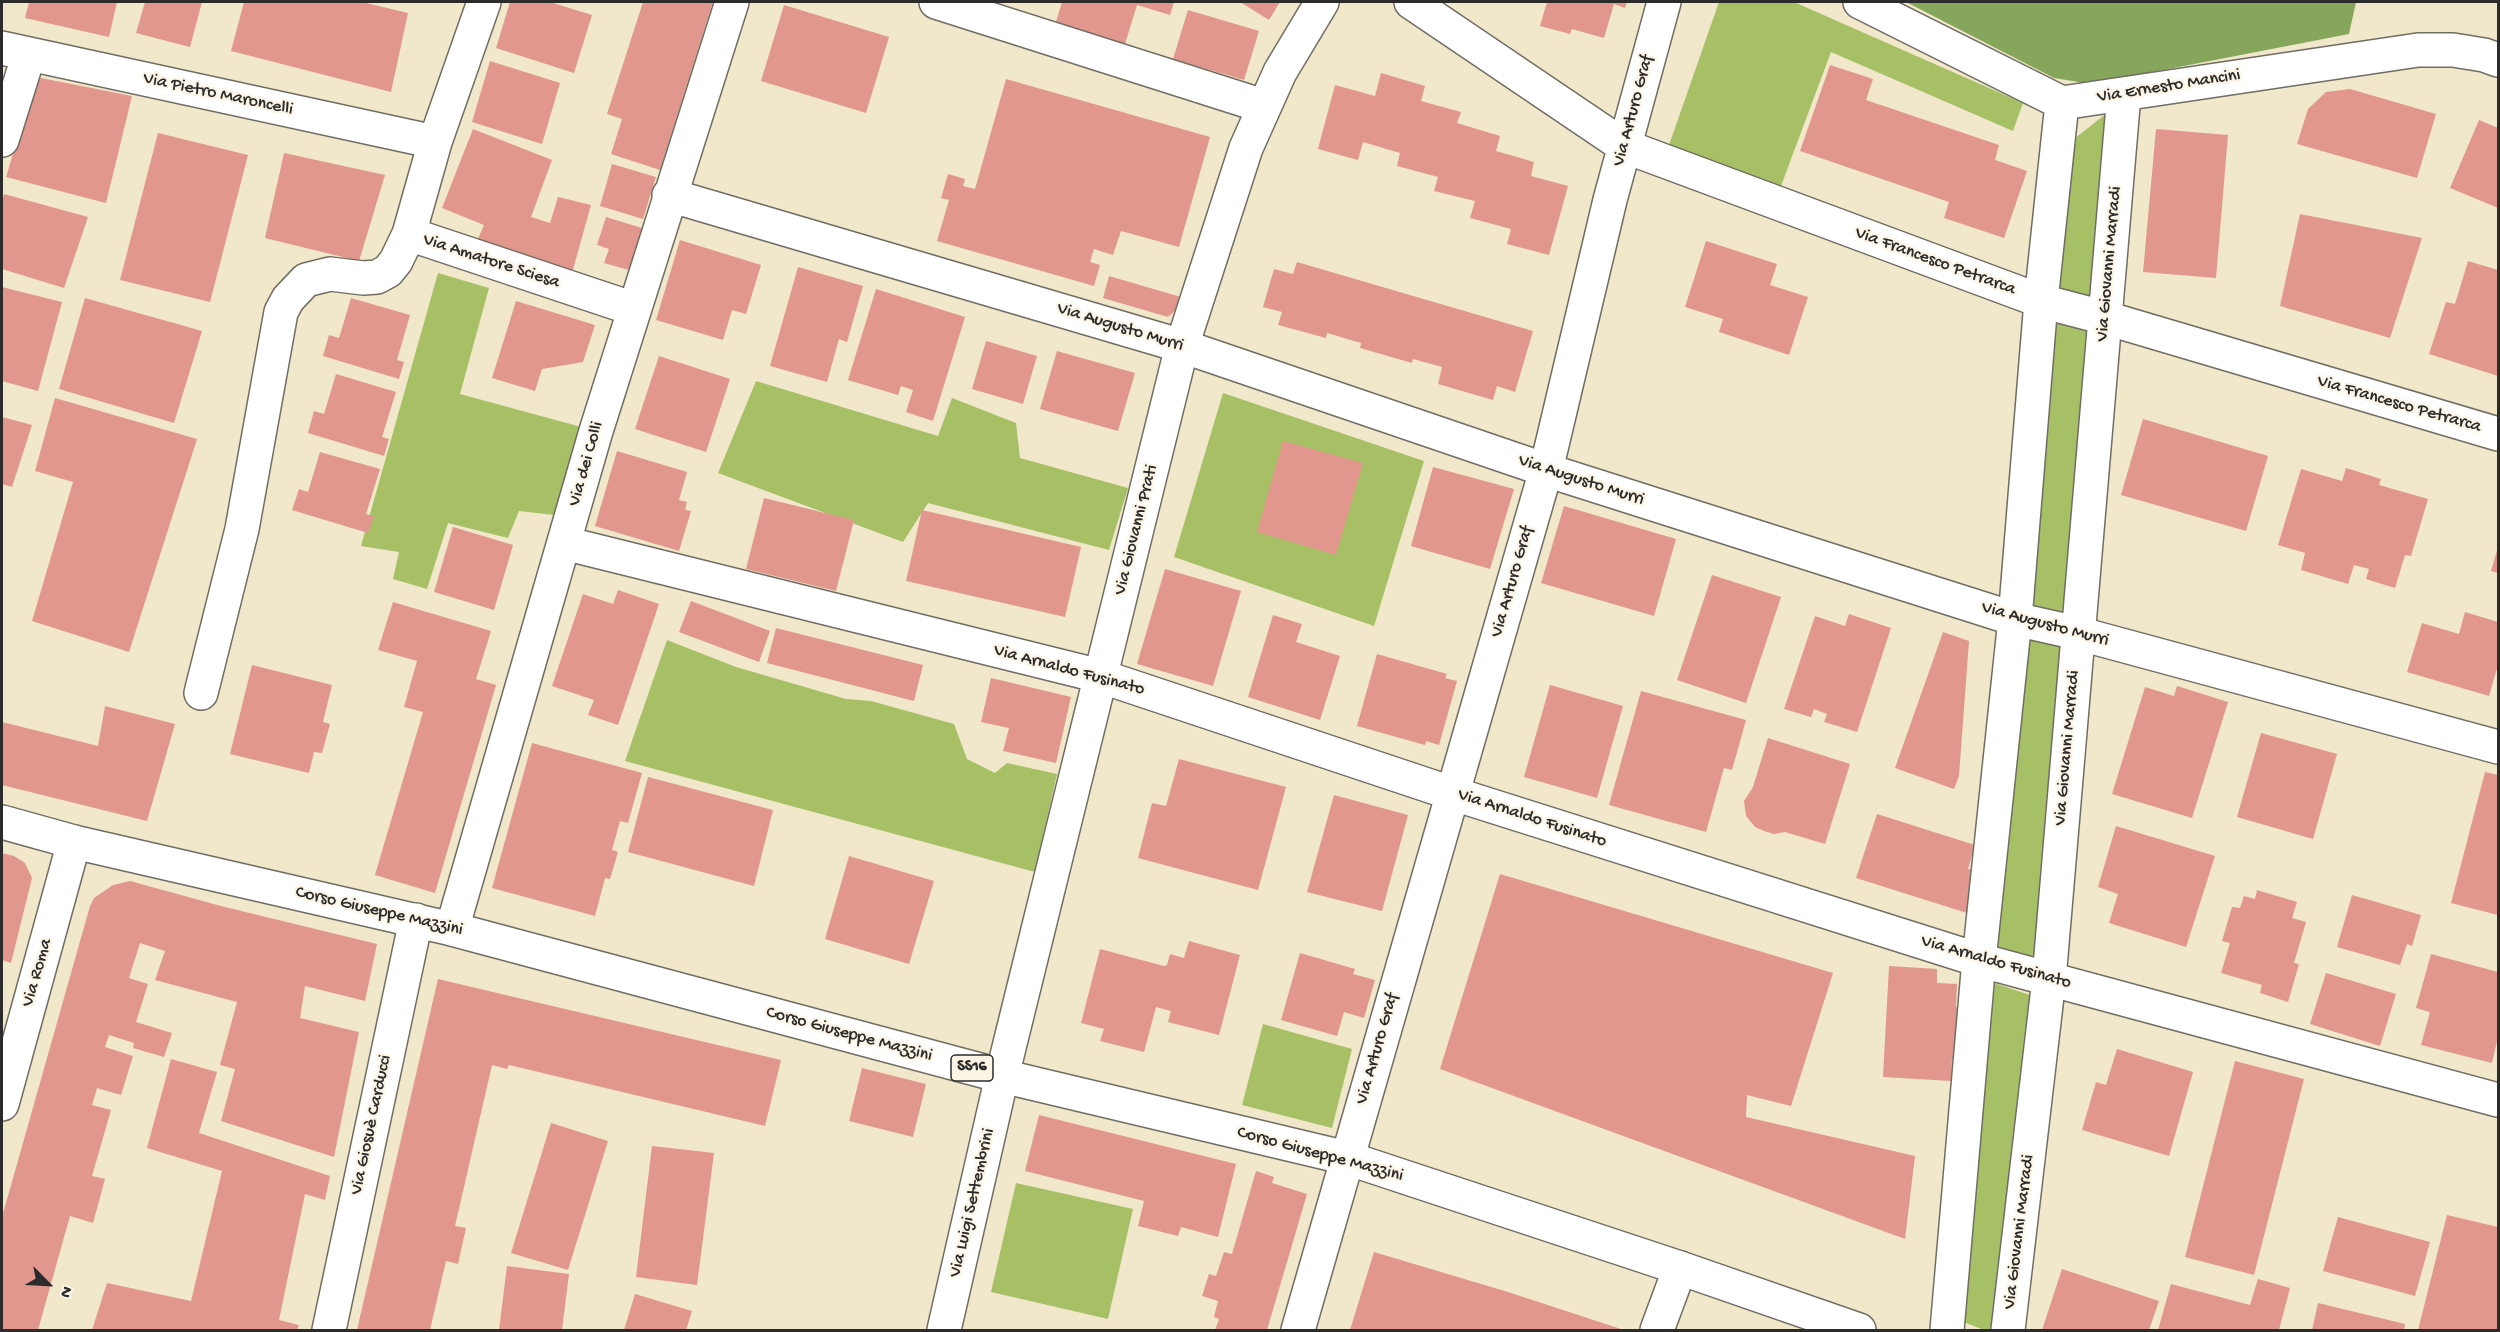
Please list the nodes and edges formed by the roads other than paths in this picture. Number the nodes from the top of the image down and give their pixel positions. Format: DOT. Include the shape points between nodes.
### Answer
graph roads {
  1 [pos="484,2"];
  2 [pos="732,2"];
  3 [pos="936,2"];
  4 [pos="1322,2"];
  5 [pos="1411,2"];
  6 [pos="1664,2"];
  7 [pos="1860,2"];
  8 [pos="15,51"];
  9 [pos="2499,60"];
  10 [pos="2124,94"];
  11 [pos="2062,103"];
  12 [pos="1263,106"];
  13 [pos="2,140"];
  14 [pos="435,142"];
  15 [pos="1624,146"];
  16 [pos="669,195"];
  17 [pos="409,234"];
  18 [pos="2041,301"];
  19 [pos="634,309"];
  20 [pos="2106,318"];
  21 [pos="1182,346"];
  22 [pos="2499,434"];
  23 [pos="1546,470"];
  24 [pos="564,543"];
  25 [pos="2015,619"];
  26 [pos="2077,633"];
  27 [pos="1100,676"];
  28 [pos="201,693"];
  29 [pos="2499,747"];
  30 [pos="1451,794"];
  31 [pos="2,822"];
  32 [pos="74,842"];
  33 [pos="416,920"];
  34 [pos="452,929"];
  35 [pos="1979,960"];
  36 [pos="2049,979"];
  37 [pos="1002,1076"];
  38 [pos="2499,1100"];
  39 [pos="2,1104"];
  40 [pos="1347,1158"];
  41 [pos="1680,1268"];
  42 [pos="329,1330"];
  43 [pos="944,1330"];
  44 [pos="1298,1330"];
  45 [pos="1657,1330"];
  46 [pos="1859,1330"];
  47 [pos="1947,1330"];
  48 [pos="2008,1330"];
  1 -- 14 [label="street, Via Amatore Sciesa"];
  2 -- 16 [label="street, Via dei Colli"];
  3 -- 12 [label="street"];
  4 -- 12 [label="street, Via Giovanni Prati"];
  5 -- 15 [label="street, Via Francesco Petrarca"];
  6 -- 15 [label="street, Via Arturo Graf"];
  7 -- 11 [label="street"];
  8 -- 13 [label="street"];
  8 -- 14 [label="street, Via Pietro Maroncelli"];
  9 -- 10 [label="street, Via Ernesto Mancini" via="2453,50 2408,51"];
  10 -- 11 [label="street, Via Ernesto Mancini"];
  10 -- 20 [label="street, Via Giovanni Marradi"];
  11 -- 18 [label="street"];
  12 -- 21 [label="street, Via Giovanni Prati" via="1230,193"];
  14 -- 17 [label="street, Via Amatore Sciesa"];
  15 -- 18 [label="street, Via Francesco Petrarca"];
  15 -- 23 [label="street, Via Arturo Graf"];
  16 -- 19 [label="street, Via dei Colli"];
  16 -- 21 [label="street, Via Augusto Murri"];
  17 -- 19 [label="street, Via Amatore Sciesa"];
  17 -- 28 [label="street" via="402,253 388,271 363,278 318,275 297,287 281,312 240,539"];
  18 -- 20 [label="street, Via Francesco Petrarca"];
  18 -- 25 [label="street"];
  19 -- 24 [label="street, Via dei Colli"];
  20 -- 22 [label="street, Via Francesco Petrarca"];
  20 -- 26 [label="street, Via Giovanni Marradi"];
  21 -- 23 [label="street, Via Augusto Murri"];
  21 -- 27 [label="street, Via Giovanni Prati"];
  23 -- 25 [label="street, Via Augusto Murri"];
  23 -- 30 [label="street, Via Arturo Graf"];
  24 -- 27 [label="street, Via Arnaldo Fusinato"];
  24 -- 34 [label="street, Via dei Colli"];
  25 -- 26 [label="street, Via Augusto Murri"];
  25 -- 35 [label="street"];
  26 -- 29 [label="street, Via Augusto Murri"];
  26 -- 36 [label="street, Via Giovanni Marradi"];
  27 -- 30 [label="street, Via Arnaldo Fusinato"];
  27 -- 37 [label="street, Via Giovanni Prati"];
  30 -- 35 [label="street, Via Arnaldo Fusinato"];
  30 -- 40 [label="street, Via Arturo Graf"];
  31 -- 32 [label="street, Corso Giuseppe Mazzini / SS16"];
  32 -- 33 [label="street, Corso Giuseppe Mazzini / SS16"];
  32 -- 39 [label="street, Via Roma"];
  33 -- 34 [label="street, Corso Giuseppe Mazzini / SS16"];
  33 -- 42 [label="street, Via Giosuè Carducci"];
  34 -- 37 [label="street, Corso Giuseppe Mazzini / SS16"];
  35 -- 36 [label="street, Via Arnaldo Fusinato"];
  35 -- 47 [label="street"];
  36 -- 38 [label="street, Via Arnaldo Fusinato"];
  36 -- 48 [label="street, Via Giovanni Marradi"];
  37 -- 40 [label="street, Corso Giuseppe Mazzini / SS16"];
  37 -- 43 [label="street, Via Luigi Settembrini"];
  40 -- 41 [label="street, Corso Giuseppe Mazzini / SS16"];
  40 -- 44 [label="street, Via Arturo Graf"];
  41 -- 45 [label="street"];
  41 -- 46 [label="street, Corso Giuseppe Mazzini / SS16"];
}
